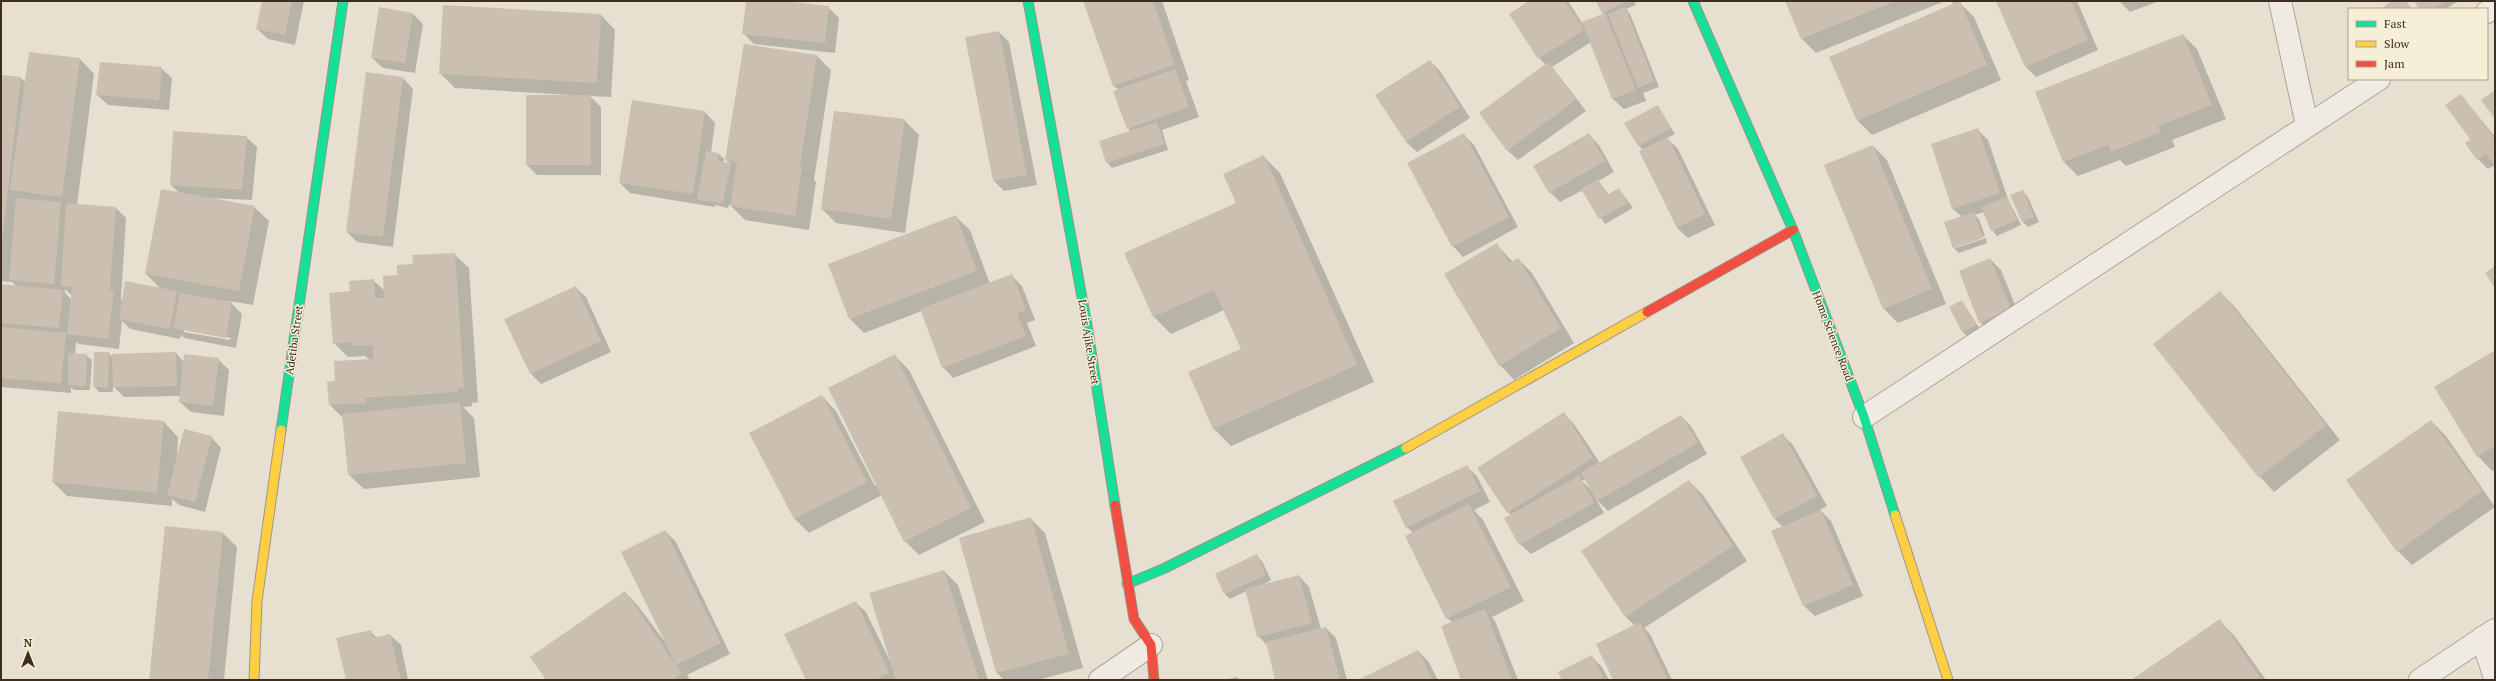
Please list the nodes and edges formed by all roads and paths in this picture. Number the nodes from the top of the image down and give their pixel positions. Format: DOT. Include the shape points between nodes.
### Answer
graph roads {
  1 [pos="343,1"];
  2 [pos="1028,1"];
  3 [pos="1693,1"];
  4 [pos="2280,1"];
  5 [pos="2377,80"];
  6 [pos="2307,125"];
  7 [pos="1793,230"];
  8 [pos="1864,417"];
  9 [pos="1127,584"];
  10 [pos="2489,634"];
  11 [pos="1151,645"];
  12 [pos="2495,678"];
  13 [pos="254,680"];
  14 [pos="1100,680"];
  15 [pos="1154,680"];
  16 [pos="1948,680"];
  17 [pos="2420,680"];
  1 -- 13 [label="street, Adetiba Street" via="257,601"];
  2 -- 9 [label="street, Louis Ajike Street" via="1087,325"];
  3 -- 7 [label="street, Home Science Road"];
  4 -- 6 [label="street"];
  5 -- 6 [label="street"];
  6 -- 8 [label="street"];
  7 -- 8 [label="street, Home Science Road"];
  7 -- 9 [label="street" via="1399,452 1165,568"];
  8 -- 16 [label="street, Home Science Road"];
  9 -- 11 [label="street, Louis Ajike Street" via="1134,619"];
  10 -- 12 [label="street"];
  10 -- 17 [label="street"];
  11 -- 14 [label="street"];
  11 -- 15 [label="street, Louis Ajike Street"];
}
